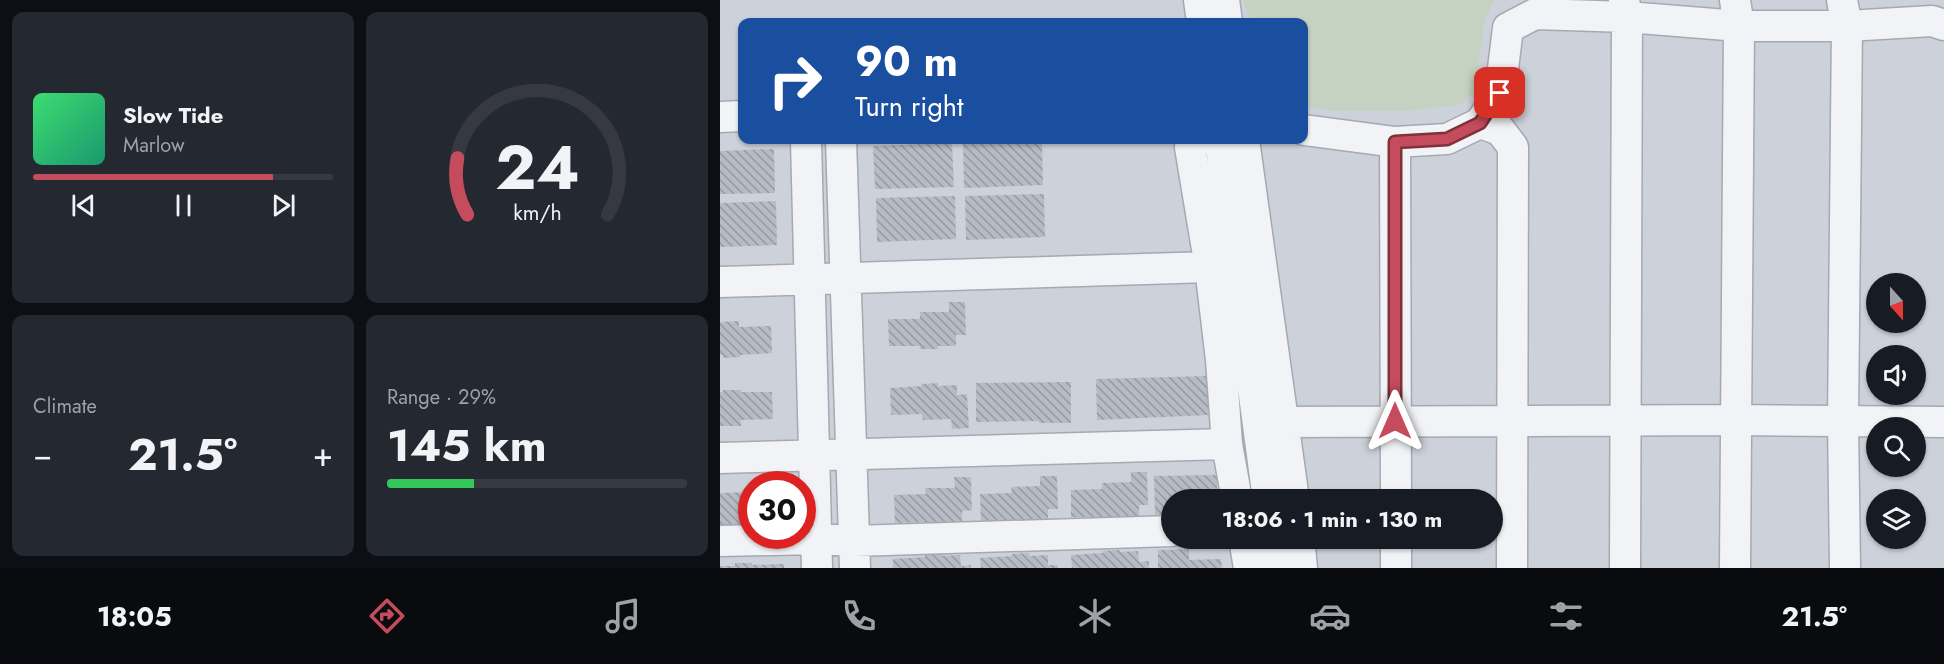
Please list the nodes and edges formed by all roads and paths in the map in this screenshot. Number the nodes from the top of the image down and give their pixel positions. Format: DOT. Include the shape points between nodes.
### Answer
graph roads {
  1 [pos="1199,0"];
  2 [pos="1224,0"];
  3 [pos="1625,8"];
  4 [pos="1737,13"];
  5 [pos="1845,13"];
  6 [pos="1201,18"];
  7 [pos="1226,18"];
  8 [pos="1944,25"];
  9 [pos="738,116"];
  10 [pos="720,117"];
  11 [pos="1480,123"];
  12 [pos="1308,131"];
  13 [pos="1395,142"];
  14 [pos="806,144"];
  15 [pos="841,144"];
  16 [pos="1195,144"];
  17 [pos="1221,144"];
  18 [pos="1245,144"];
  19 [pos="1210,267"];
  20 [pos="845,278"];
  21 [pos="811,279"];
  22 [pos="720,282"];
  23 [pos="1737,420"];
  24 [pos="1395,421"];
  25 [pos="1513,421"];
  26 [pos="1625,421"];
  27 [pos="1843,421"];
  28 [pos="1284,422"];
  29 [pos="1944,422"];
  30 [pos="1227,444"];
  31 [pos="814,455"];
  32 [pos="851,456"];
  33 [pos="720,458"];
  34 [pos="1235,489"];
  35 [pos="1267,489"];
  36 [pos="1293,489"];
  37 [pos="1396,489"];
  38 [pos="1161,532"];
  39 [pos="720,541"];
  40 [pos="1246,549"];
  41 [pos="1275,549"];
  42 [pos="1300,549"];
  43 [pos="1396,549"];
  44 [pos="816,554"];
  45 [pos="854,554"];
  46 [pos="1249,568"];
  47 [pos="1278,568"];
  48 [pos="1302,568"];
  49 [pos="1396,568"];
  50 [pos="1512,568"];
  51 [pos="1625,568"];
  52 [pos="1735,568"];
  53 [pos="1845,568"];
  1 -- 6 [label="street"];
  2 -- 7 [label="street"];
  3 -- 4 [label="street"];
  3 -- 11 [label="street" via="1535,14 1508,28 1500,93"];
  3 -- 26 [label="street"];
  4 -- 5 [label="street"];
  4 -- 23 [label="street"];
  5 -- 8 [label="street"];
  5 -- 27 [label="street"];
  9 -- 10 [label="street"];
  11 -- 13 [label="street" via="1447,139"];
  11 -- 25 [label="street" via="1500,130 1513,147"];
  12 -- 13 [label="street"];
  13 -- 24 [label="street"];
  14 -- 21 [label="street"];
  15 -- 20 [label="street"];
  16 -- 19 [label="street"];
  17 -- 35 [label="street"];
  18 -- 28 [label="street"];
  19 -- 20 [label="street"];
  19 -- 30 [label="street"];
  20 -- 21 [label="street"];
  20 -- 32 [label="street"];
  21 -- 22 [label="street"];
  21 -- 31 [label="street"];
  23 -- 26 [label="street"];
  23 -- 27 [label="street"];
  23 -- 52 [label="street"];
  24 -- 25 [label="street"];
  24 -- 28 [label="street"];
  24 -- 37 [label="street"];
  25 -- 26 [label="street"];
  25 -- 50 [label="street"];
  26 -- 51 [label="street"];
  27 -- 29 [label="street"];
  27 -- 53 [label="street"];
  28 -- 36 [label="street"];
  30 -- 32 [label="street"];
  30 -- 34 [label="street"];
  31 -- 32 [label="street"];
  31 -- 33 [label="street"];
  31 -- 44 [label="street"];
  32 -- 45 [label="street"];
  38 -- 45 [label="street"];
  39 -- 44 [label="street"];
  40 -- 46 [label="street"];
  41 -- 47 [label="street"];
  42 -- 48 [label="street"];
  43 -- 49 [label="street"];
  44 -- 45 [label="street"];
}
